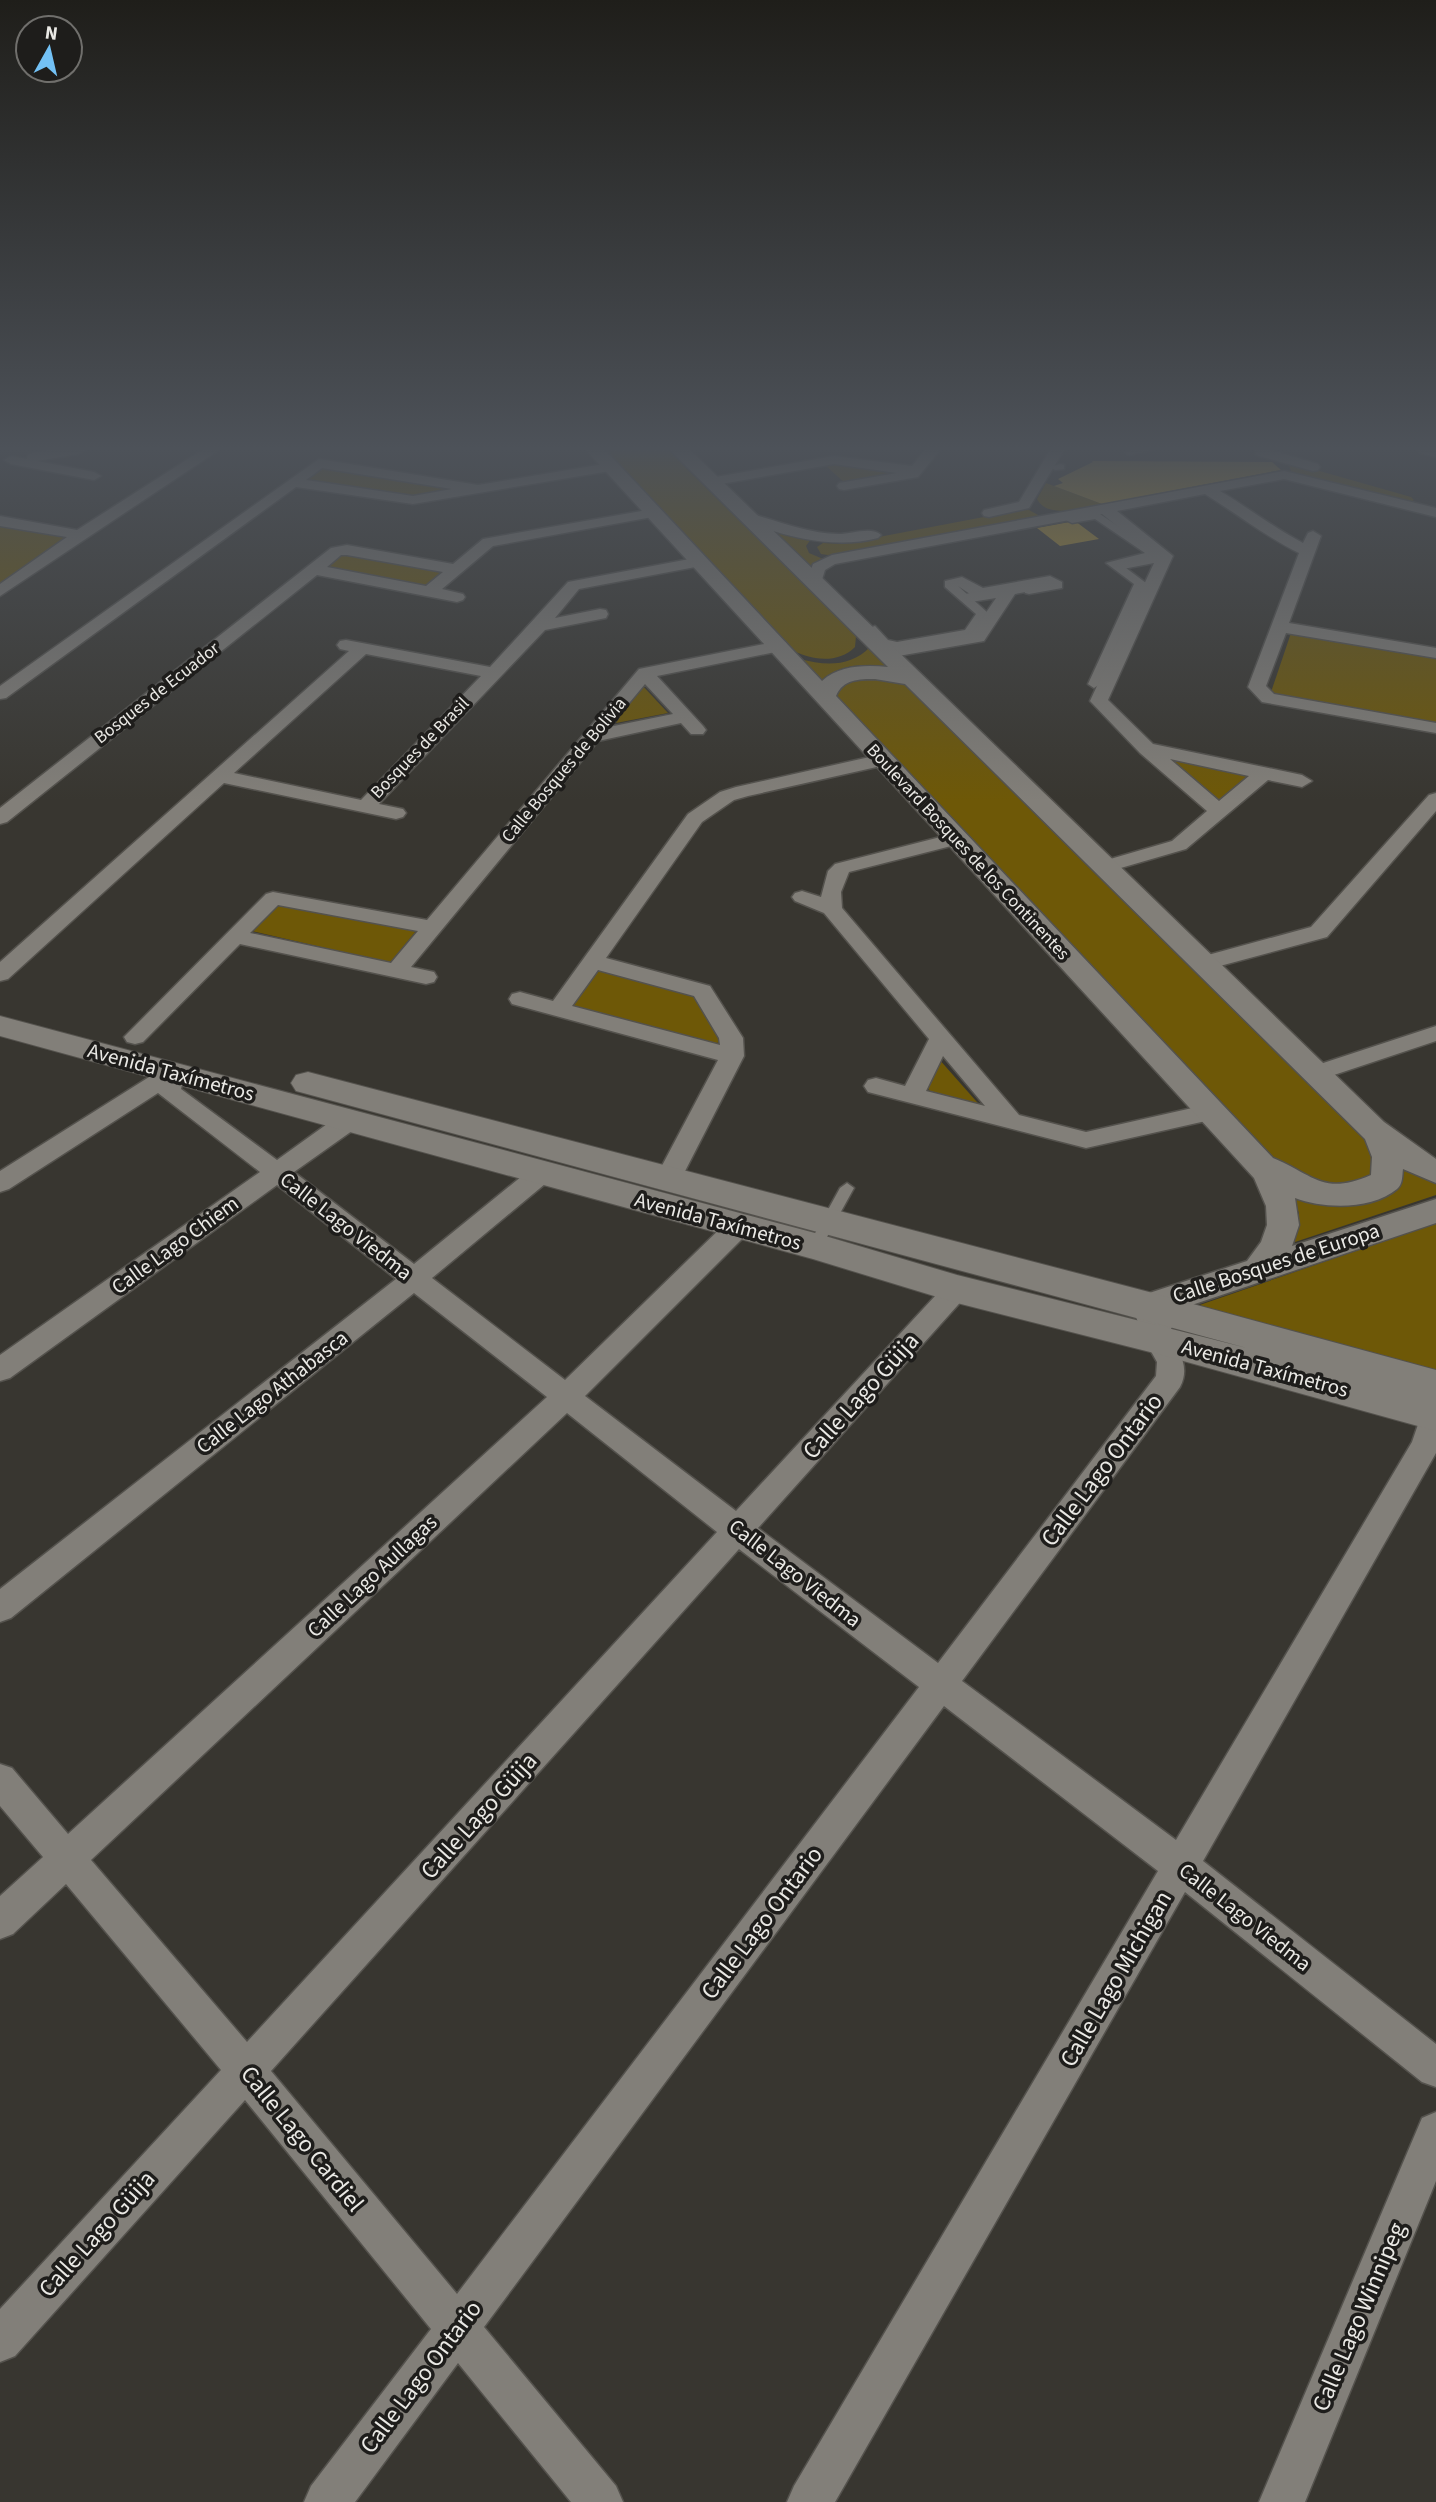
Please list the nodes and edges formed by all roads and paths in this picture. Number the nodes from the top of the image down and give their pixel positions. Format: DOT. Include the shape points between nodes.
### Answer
graph roads {
  1 [pos="35,567"];
  2 [pos="174,567"];
  3 [pos="316,567"];
  4 [pos="441,567"];
  5 [pos="457,567"];
  6 [pos="674,567"];
  7 [pos="704,567"];
  8 [pos="798,567"];
  9 [pos="818,567"];
  10 [pos="831,567"];
  11 [pos="1117,567"];
  12 [pos="1127,567"];
  13 [pos="1159,567"];
  14 [pos="1305,567"];
  15 [pos="313,569"];
  16 [pos="454,569"];
  17 [pos="814,583"];
  18 [pos="1151,583"];
  19 [pos="1047,584"];
  20 [pos="574,585"];
  21 [pos="0,591"];
  22 [pos="429,592"];
  23 [pos="1015,592"];
  24 [pos="457,597"];
  25 [pos="993,616"];
  26 [pos="538,626"];
  27 [pos="1281,627"];
  28 [pos="863,629"];
  29 [pos="782,649"];
  30 [pos="887,653"];
  31 [pos="1436,653"];
  32 [pos="492,673"];
  33 [pos="645,673"];
  34 [pos="912,678"];
  35 [pos="1094,684"];
  36 [pos="2,690"];
  37 [pos="824,698"];
  38 [pos="1436,728"];
  39 [pos="594,736"];
  40 [pos="1147,749"];
  41 [pos="883,760"];
  42 [pos="1263,774"];
  43 [pos="220,776"];
  44 [pos="1302,781"];
  45 [pos="1436,799"];
  46 [pos="365,807"];
  47 [pos="1218,811"];
  48 [pos="396,813"];
  49 [pos="0,818"];
  50 [pos="956,839"];
  51 [pos="1107,866"];
  52 [pos="802,897"];
  53 [pos="831,909"];
  54 [pos="432,927"];
  55 [pos="235,936"];
  56 [pos="594,962"];
  57 [pos="1205,962"];
  58 [pos="396,971"];
  59 [pos="0,974"];
  60 [pos="426,977"];
  61 [pos="520,999"];
  62 [pos="558,1010"];
  63 [pos="2,1021"];
  64 [pos="1436,1033"];
  65 [pos="135,1037"];
  66 [pos="940,1039"];
  67 [pos="732,1056"];
  68 [pos="173,1072"];
  69 [pos="1316,1073"];
  70 [pos="876,1086"];
  71 [pos="912,1095"];
  72 [pos="1210,1112"];
  73 [pos="350,1120"];
  74 [pos="1011,1121"];
  75 [pos="434,1130"];
  76 [pos="1379,1135"];
  77 [pos="1265,1167"];
  78 [pos="277,1172"];
  79 [pos="1436,1172"];
  80 [pos="542,1173"];
  81 [pos="669,1177"];
  82 [pos="0,1184"];
  83 [pos="847,1188"];
  84 [pos="1436,1211"];
  85 [pos="739,1226"];
  86 [pos="821,1234"];
  87 [pos="1258,1271"];
  88 [pos="414,1279"];
  89 [pos="957,1289"];
  90 [pos="1154,1322"];
  91 [pos="0,1370"];
  92 [pos="567,1396"];
  93 [pos="1435,1405"];
  94 [pos="740,1532"];
  95 [pos="0,1608"];
  96 [pos="941,1685"];
  97 [pos="0,1780"];
  98 [pos="66,1859"];
  99 [pos="1181,1866"];
  100 [pos="0,1921"];
  101 [pos="1436,2068"];
  102 [pos="246,2070"];
  103 [pos="1436,2132"];
  104 [pos="458,2329"];
  105 [pos="0,2341"];
  106 [pos="327,2502"];
  107 [pos="600,2502"];
  108 [pos="810,2502"];
  109 [pos="1282,2502"];
  1 -- 21 [label="street"];
  2 -- 36 [label="street"];
  3 -- 15 [label="street, Bosques de Ecuador"];
  4 -- 16 [label="street, Bosques de Ecuador"];
  5 -- 16 [label="street"];
  6 -- 20 [label="street"];
  7 -- 29 [label="street, Boulevard Bosques de los Continentes"];
  8 -- 17 [label="street"];
  9 -- 17 [label="street"];
  10 -- 23 [label="street" via="822,571 821,578 884,643 897,646 969,633 982,613 949,584 962,582 983,592 1050,580 1058,585"];
  11 -- 35 [label="street" via="1140,583"];
  12 -- 18 [label="street"];
  13 -- 18 [label="street"];
  14 -- 27 [label="street"];
  15 -- 22 [label="street"];
  15 -- 49 [label="street, Bosques de Ecuador"];
  16 -- 22 [label="street"];
  17 -- 28 [label="street"];
  18 -- 40 [label="street" via="1099,701"];
  19 -- 23 [label="street"];
  20 -- 26 [label="street, Bosques de Brasil"];
  20 -- 26 [label="street" via="604,617"];
  22 -- 24 [label="street"];
  23 -- 25 [label="street"];
  23 -- 25 [label="street" via="965,592"];
  25 -- 30 [label="street" via="978,637"];
  26 -- 32 [label="street, Bosques de Brasil"];
  27 -- 31 [label="street"];
  27 -- 38 [label="street" via="1257,687 1268,698"];
  28 -- 29 [label="street" via="860,649 844,657 819,660"];
  28 -- 30 [label="street"];
  29 -- 33 [label="street"];
  29 -- 37 [label="street, Boulevard Bosques de los Continentes"];
  30 -- 34 [label="street"];
  32 -- 43 [label="street, Bosques de Brasil" via="353,646"];
  32 -- 46 [label="street, Bosques de Brasil"];
  33 -- 39 [label="street, Calle Bosques de Bolivia"];
  33 -- 39 [label="street" via="690,724"];
  34 -- 37 [label="street" via="887,672 858,673 833,681"];
  34 -- 51 [label="street"];
  37 -- 41 [label="street, Boulevard Bosques de los Continentes"];
  39 -- 54 [label="street, Calle Bosques de Bolivia"];
  40 -- 42 [label="street"];
  40 -- 47 [label="street"];
  41 -- 50 [label="street, Boulevard Bosques de los Continentes"];
  41 -- 56 [label="street" via="743,791 713,804 695,818"];
  42 -- 44 [label="street"];
  42 -- 47 [label="street"];
  43 -- 46 [label="street, Bosques de Brasil"];
  43 -- 59 [label="street, Bosques de Brasil"];
  45 -- 57 [label="street" via="1319,932"];
  46 -- 48 [label="street"];
  47 -- 51 [label="street" via="1179,845"];
  50 -- 53 [label="street" via="842,868 831,892"];
  50 -- 72 [label="street, Boulevard Bosques de los Continentes"];
  51 -- 57 [label="street"];
  52 -- 53 [label="street"];
  53 -- 66 [label="street"];
  54 -- 55 [label="street" via="275,898"];
  54 -- 58 [label="street, Calle Bosques de Bolivia"];
  55 -- 58 [label="street"];
  55 -- 65 [label="street"];
  56 -- 62 [label="street"];
  56 -- 67 [label="street" via="702,991 731,1038"];
  57 -- 69 [label="street"];
  58 -- 60 [label="street"];
  61 -- 62 [label="street"];
  62 -- 67 [label="street"];
  63 -- 65 [label="main road, Avenida Taxímetros"];
  63 -- 68 [label="main road, Avenida Taxímetros"];
  64 -- 69 [label="street"];
  65 -- 75 [label="main road, Avenida Taxímetros"];
  66 -- 71 [label="street"];
  66 -- 74 [label="street"];
  67 -- 81 [label="street"];
  68 -- 73 [label="main road, Avenida Taxímetros"];
  68 -- 78 [label="street, Calle Lago Viedma" via="169,1092"];
  68 -- 82 [label="street"];
  69 -- 76 [label="street"];
  70 -- 71 [label="street"];
  71 -- 74 [label="street"];
  72 -- 74 [label="street" via="1090,1140"];
  72 -- 77 [label="street, Boulevard Bosques de los Continentes"];
  73 -- 75 [label="main road, Avenida Taxímetros"];
  73 -- 78 [label="street, Calle Lago Chiem"];
  75 -- 80 [label="main road, Avenida Taxímetros"];
  75 -- 81 [label="main road, Avenida Taxímetros"];
  76 -- 77 [label="street" via="1388,1157 1386,1181 1359,1195 1322,1195 1294,1186"];
  76 -- 79 [label="street"];
  77 -- 87 [label="street, Boulevard Bosques de los Continentes" via="1281,1204 1283,1224 1277,1243"];
  78 -- 88 [label="street, Calle Lago Viedma"];
  78 -- 91 [label="street, Calle Lago Chiem"];
  80 -- 85 [label="main road, Avenida Taxímetros"];
  80 -- 88 [label="street, Calle Lago Athabasca"];
  81 -- 86 [label="main road, Avenida Taxímetros"];
  83 -- 86 [label="lane"];
  84 -- 87 [label="street, Calle Bosques de Europa"];
  85 -- 86 [label="main road, Avenida Taxímetros"];
  85 -- 92 [label="street, Calle Lago Aullagas"];
  86 -- 89 [label="main road, Avenida Taxímetros"];
  86 -- 90 [label="main road, Avenida Taxímetros"];
  87 -- 90 [label="street, Calle Bosques de Europa"];
  88 -- 92 [label="street, Calle Lago Viedma"];
  88 -- 95 [label="street, Calle Lago Athabasca"];
  89 -- 90 [label="main road, Avenida Taxímetros"];
  89 -- 94 [label="street, Calle Lago Güija"];
  90 -- 93 [label="main road, Avenida Taxímetros"];
  90 -- 96 [label="street, Calle Lago Ontario" via="1171,1362 1170,1379"];
  92 -- 94 [label="street, Calle Lago Viedma"];
  92 -- 98 [label="street, Calle Lago Aullagas"];
  93 -- 99 [label="street, Calle Lago Michigan" via="1426,1444"];
  94 -- 96 [label="street, Calle Lago Viedma"];
  94 -- 102 [label="street, Calle Lago Güija"];
  96 -- 99 [label="street, Calle Lago Viedma"];
  96 -- 104 [label="street, Calle Lago Ontario"];
  97 -- 98 [label="street, Calle Lago Cardiel"];
  98 -- 100 [label="street, Calle Lago Aullagas"];
  98 -- 102 [label="street, Calle Lago Cardiel"];
  99 -- 101 [label="street, Calle Lago Viedma"];
  99 -- 108 [label="street, Calle Lago Michigan"];
  102 -- 104 [label="street, Calle Lago Cardiel"];
  102 -- 105 [label="street, Calle Lago Güija"];
  103 -- 109 [label="street, Calle Lago Winnipeg"];
  104 -- 106 [label="street, Calle Lago Ontario"];
  104 -- 107 [label="street, Calle Lago Cardiel"];
}
